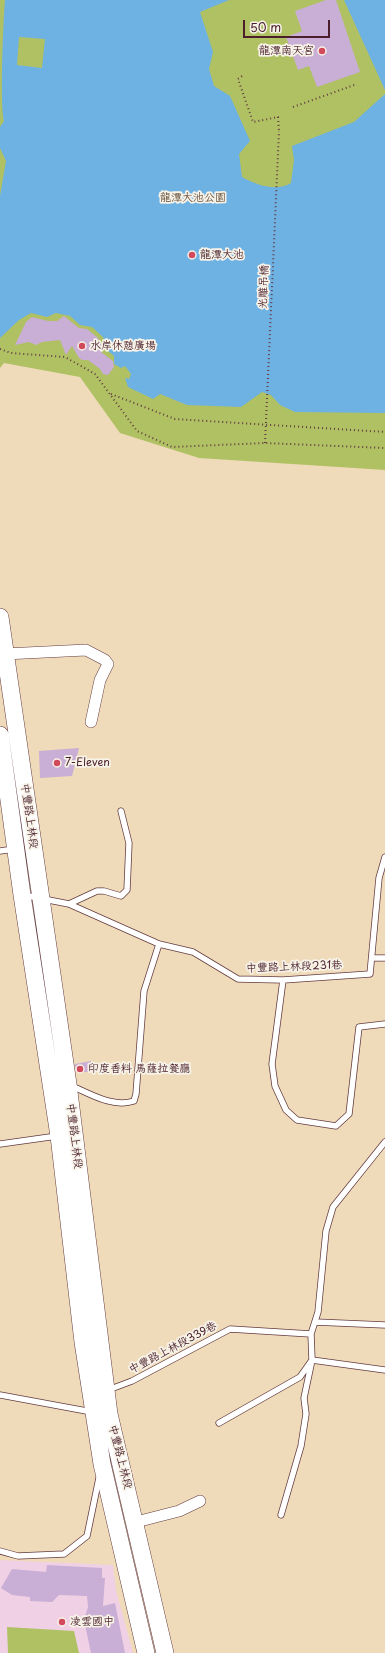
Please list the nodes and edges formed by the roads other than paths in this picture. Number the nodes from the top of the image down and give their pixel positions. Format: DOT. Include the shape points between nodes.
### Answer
graph roads {
  1 [pos="0,616"];
  2 [pos="5,654"];
  3 [pos="91,722"];
  4 [pos="0,735"];
  5 [pos="121,811"];
  6 [pos="20,848"];
  7 [pos="385,857"];
  8 [pos="22,895"];
  9 [pos="41,898"];
  10 [pos="69,904"];
  11 [pos="159,944"];
  12 [pos="373,958"];
  13 [pos="385,958"];
  14 [pos="283,980"];
  15 [pos="385,1024"];
  16 [pos="68,1084"];
  17 [pos="59,1136"];
  18 [pos="385,1142"];
  19 [pos="0,1144"];
  20 [pos="315,1322"];
  21 [pos="385,1325"];
  22 [pos="311,1334"];
  23 [pos="312,1360"];
  24 [pos="385,1370"];
  25 [pos="99,1390"];
  26 [pos="0,1395"];
  27 [pos="102,1413"];
  28 [pos="219,1423"];
  29 [pos="102,1464"];
  30 [pos="200,1501"];
  31 [pos="281,1515"];
  32 [pos="136,1522"];
  33 [pos="0,1551"];
  34 [pos="146,1653"];
  35 [pos="165,1653"];
  1 -- 2 [label="main road, 中豐路上林段"];
  2 -- 3 [label="street" via="86,650 105,660 108,664 100,680"];
  2 -- 6 [label="main road, 中豐路上林段"];
  4 -- 6 [label="main road, 中豐路上林段"];
  5 -- 10 [label="lane" via="129,844 127,890 121,896 104,891 96,892"];
  6 -- 8 [label="main road, 中豐路上林段"];
  6 -- 9 [label="main road, 中豐路上林段"];
  7 -- 12 [label="lane, 中豐路上林段231巷" via="379,878"];
  8 -- 9 [label="lane, 中豐路上林段231巷"];
  8 -- 17 [label="main road, 中豐路上林段"];
  9 -- 10 [label="lane, 中豐路上林段231巷"];
  9 -- 16 [label="main road, 中豐路上林段"];
  10 -- 11 [label="lane, 中豐路上林段231巷"];
  11 -- 14 [label="lane, 中豐路上林段231巷" via="193,952 238,979"];
  11 -- 16 [label="lane" via="144,991 134,1101 126,1104 104,1100"];
  12 -- 13 [label="lane"];
  12 -- 14 [label="lane, 中豐路上林段231巷" via="370,974"];
  14 -- 15 [label="lane" via="272,1064 275,1086 286,1110 296,1120 336,1126 349,1114 359,1027"];
  16 -- 25 [label="main road, 中豐路上林段"];
  17 -- 19 [label="lane"];
  17 -- 25 [label="main road, 中豐路上林段" via="83,1342"];
  18 -- 20 [label="lane" via="333,1207 326,1231"];
  20 -- 21 [label="lane"];
  20 -- 22 [label="lane"];
  22 -- 23 [label="lane"];
  22 -- 25 [label="lane, 中豐路上林段339巷" via="230,1329 132,1381"];
  23 -- 24 [label="lane"];
  23 -- 28 [label="lane" via="300,1377"];
  23 -- 31 [label="lane" via="304,1398 306,1414 301,1446"];
  25 -- 27 [label="main road, 中豐路上林段"];
  26 -- 27 [label="lane"];
  27 -- 29 [label="main road, 中豐路上林段"];
  27 -- 32 [label="main road, 中豐路上林段"];
  29 -- 33 [label="lane" via="87,1536 64,1554 18,1556"];
  29 -- 34 [label="main road, 中豐路上林段"];
  30 -- 32 [label="street" via="179,1511"];
  32 -- 35 [label="main road, 中豐路上林段"];
}
